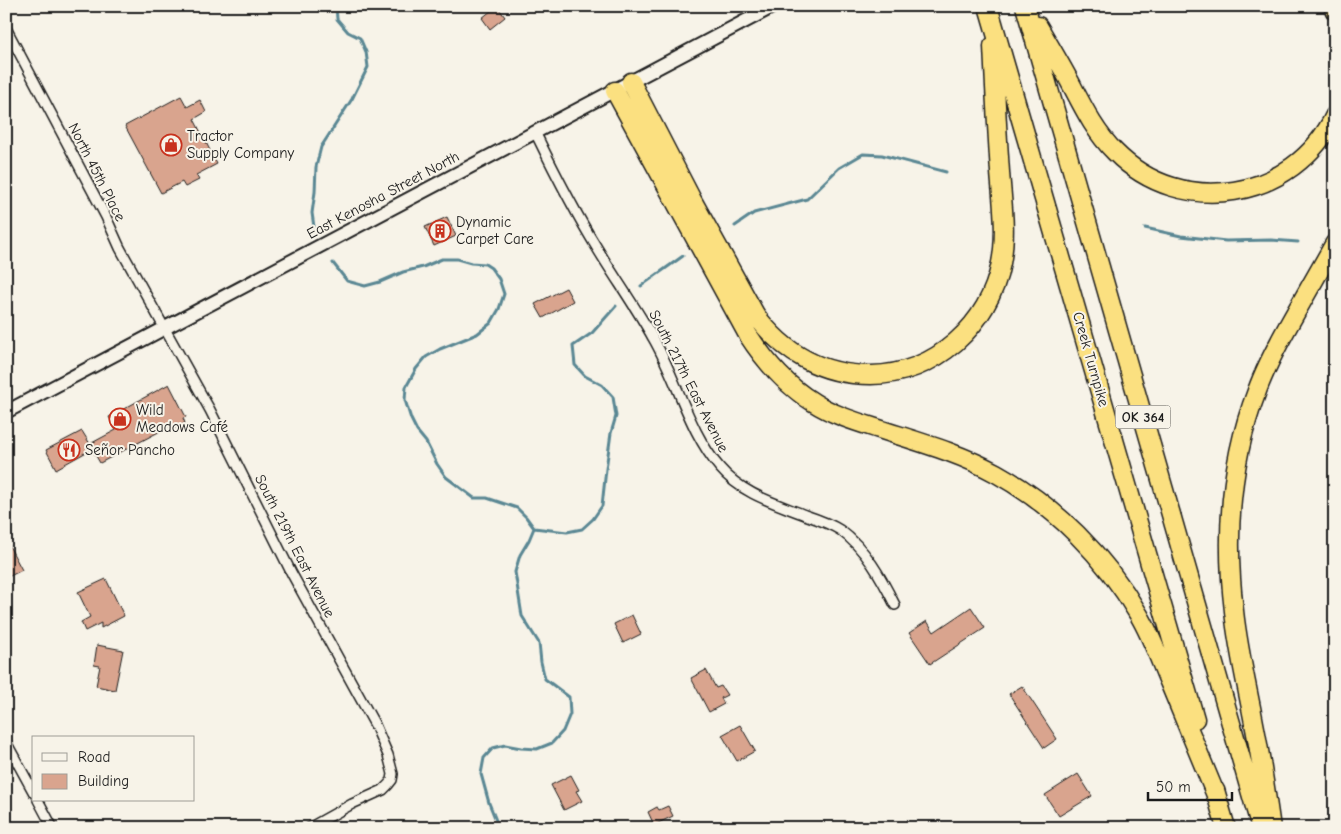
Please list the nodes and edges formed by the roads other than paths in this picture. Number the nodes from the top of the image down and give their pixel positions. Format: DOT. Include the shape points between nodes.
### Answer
graph roads {
  1 [pos="774,6"];
  2 [pos="1026,6"];
  3 [pos="1333,6"];
  4 [pos="1335,11"];
  5 [pos="990,12"];
  6 [pos="6,28"];
  7 [pos="631,82"];
  8 [pos="615,91"];
  9 [pos="1335,115"];
  10 [pos="535,132"];
  11 [pos="1335,243"];
  12 [pos="164,328"];
  13 [pos="6,412"];
  14 [pos="895,605"];
  15 [pos="6,742"];
  16 [pos="32,789"];
  17 [pos="1218,800"];
  18 [pos="39,802"];
  19 [pos="6,823"];
  20 [pos="9,828"];
  21 [pos="53,828"];
  22 [pos="309,828"];
  23 [pos="1226,828"];
  24 [pos="1262,828"];
  25 [pos="1272,828"];
  1 -- 7 [label="main road, East Kenosha Street North"];
  2 -- 9 [label="highway" via="1106,143 1129,165 1164,185 1218,193 1257,186 1290,169 1303,158 1323,136"];
  2 -- 24 [label="highway, OK 364"];
  3 -- 4 [label="highway"];
  5 -- 7 [label="highway" via="1004,247 999,274 989,302 963,336 931,359 897,372 862,375 825,368 792,352 768,331 728,265"];
  5 -- 17 [label="highway, Creek Turnpike / OK 364"];
  6 -- 12 [label="street, North 45th Place"];
  7 -- 8 [label="main road, East Kenosha Street North"];
  8 -- 10 [label="main road, East Kenosha Street North"];
  8 -- 17 [label="highway" via="748,335 774,370 800,394 833,412 950,452 995,473 1049,509 1085,542 1126,595 1147,631"];
  10 -- 12 [label="main road, East Kenosha Street North"];
  10 -- 14 [label="street, South 217th East Avenue" via="587,231 668,365 712,458 744,489 824,522 852,540 872,563"];
  11 -- 25 [label="highway" via="1257,389 1242,436 1232,496 1230,573 1234,612"];
  12 -- 13 [label="main road, East Kenosha Street North"];
  12 -- 22 [label="street, South 219th East Avenue" via="375,725 391,765 392,780 383,790"];
  15 -- 16 [label="street"];
  17 -- 23 [label="highway, Creek Turnpike / OK 364"];
  18 -- 21 [label="street"];
  19 -- 20 [label="street"];
}
